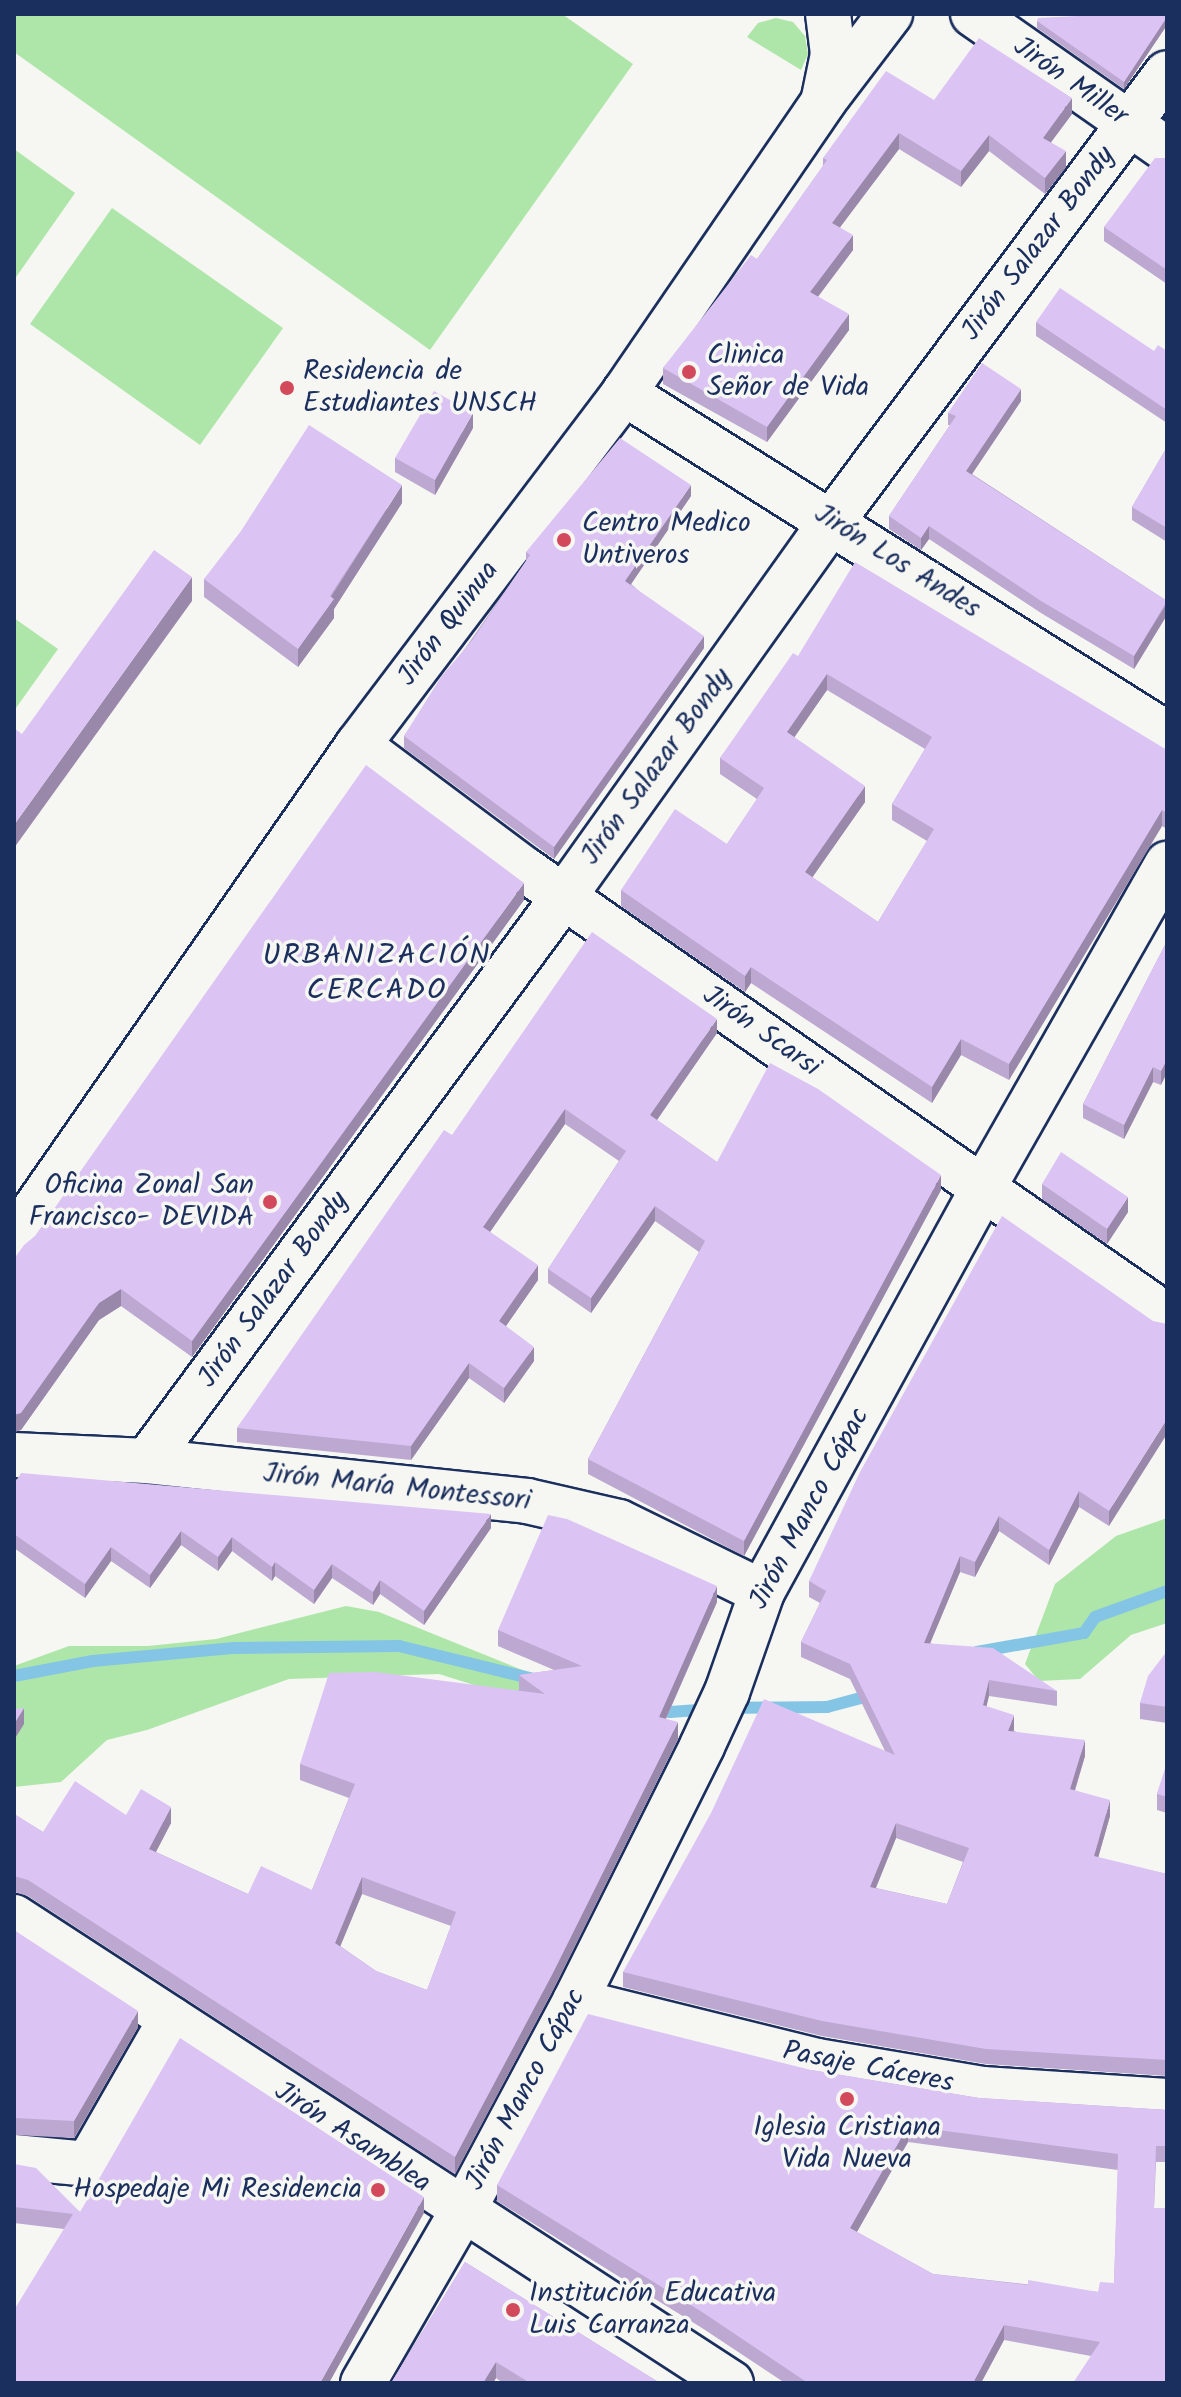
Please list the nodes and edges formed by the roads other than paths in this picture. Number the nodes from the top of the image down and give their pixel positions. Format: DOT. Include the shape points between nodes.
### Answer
graph roads {
  1 [pos="828,14"];
  2 [pos="890,14"];
  3 [pos="973,14"];
  4 [pos="1167,73"];
  5 [pos="823,102"];
  6 [pos="1129,123"];
  7 [pos="1167,150"];
  8 [pos="624,393"];
  9 [pos="832,521"];
  10 [pos="1167,734"];
  11 [pos="358,745"];
  12 [pos="1167,864"];
  13 [pos="565,895"];
  14 [pos="983,1188"];
  15 [pos="14,1239"];
  16 [pos="1167,1316"];
  17 [pos="14,1455"];
  18 [pos="147,1461"];
  19 [pos="762,1592"];
  20 [pos="14,1917"];
  21 [pos="575,2001"];
  22 [pos="171,2019"];
  23 [pos="1167,2101"];
  24 [pos="14,2157"];
  25 [pos="461,2210"];
  26 [pos="363,2383"];
  27 [pos="731,2383"];
  1 -- 5 [label="street" via="833,54"];
  2 -- 5 [label="street, Jirón Quinua"];
  3 -- 6 [label="street, Jirón Miller"];
  4 -- 6 [label="street, Jirón Salazar Bondy"];
  5 -- 8 [label="street, Jirón Quinua"];
  6 -- 7 [label="street, Jirón Miller"];
  6 -- 9 [label="street, Jirón Salazar Bondy"];
  8 -- 9 [label="street, Jirón Los Andes"];
  8 -- 11 [label="street, Jirón Quinua"];
  9 -- 10 [label="street, Jirón Los Andes"];
  9 -- 13 [label="street, Jirón Salazar Bondy"];
  11 -- 13 [label="street, Jirón Scarsi"];
  11 -- 15 [label="street, Jirón Quinua"];
  12 -- 14 [label="street, Jirón Manco Cápac"];
  13 -- 14 [label="street, Jirón Scarsi"];
  13 -- 18 [label="street, Jirón Salazar Bondy"];
  14 -- 16 [label="street, Jirón Scarsi"];
  14 -- 19 [label="street, Jirón Manco Cápac"];
  17 -- 18 [label="street, Jirón María Montessori"];
  18 -- 19 [label="street, Jirón María Montessori" via="527,1501 619,1522"];
  19 -- 21 [label="street, Jirón Manco Cápac" via="727,1692"];
  20 -- 22 [label="street, Jirón Asamblea"];
  21 -- 23 [label="street, Pasaje Cáceres" via="817,2061 983,2089"];
  21 -- 25 [label="street, Jirón Manco Cápac"];
  22 -- 24 [label="street" via="88,2164"];
  22 -- 25 [label="street, Jirón Asamblea"];
  25 -- 26 [label="street, Jirón Manco Cápac"];
  25 -- 27 [label="street, Jirón Asamblea"];
}
